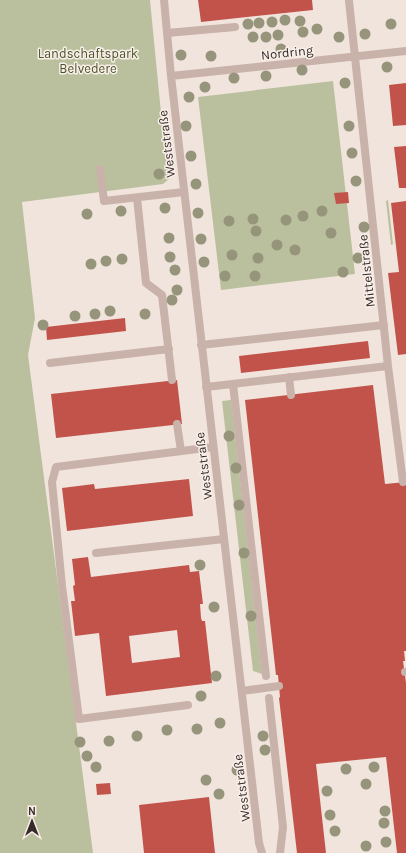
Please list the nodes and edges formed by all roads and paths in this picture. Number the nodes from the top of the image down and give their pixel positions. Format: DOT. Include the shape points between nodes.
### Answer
graph roads {
  1 [pos="164,0"];
  2 [pos="349,1"];
  3 [pos="235,27"];
  4 [pos="167,33"];
  5 [pos="406,51"];
  6 [pos="355,56"];
  7 [pos="170,76"];
  8 [pos="100,169"];
  9 [pos="184,192"];
  10 [pos="137,198"];
  11 [pos="384,325"];
  12 [pos="201,345"];
  13 [pos="169,349"];
  14 [pos="50,363"];
  15 [pos="388,366"];
  16 [pos="289,377"];
  17 [pos="172,380"];
  18 [pos="233,384"];
  19 [pos="206,387"];
  20 [pos="291,395"];
  21 [pos="177,424"];
  22 [pos="213,447"];
  23 [pos="180,451"];
  24 [pos="403,482"];
  25 [pos="224,539"];
  26 [pos="96,553"];
  27 [pos="266,676"];
  28 [pos="279,686"];
  29 [pos="242,690"];
  30 [pos="269,698"];
  31 [pos="188,705"];
  32 [pos="262,853"];
  33 [pos="280,853"];
  1 -- 4 [label="lane, Weststraße"];
  2 -- 6 [label="lane, Mittelstraße"];
  3 -- 4 [label="lane"];
  4 -- 7 [label="lane, Weststraße"];
  5 -- 6 [label="lane, Nordring"];
  6 -- 7 [label="lane, Nordring"];
  6 -- 11 [label="lane, Mittelstraße"];
  7 -- 9 [label="lane, Weststraße"];
  8 -- 10 [label="lane" via="104,201"];
  9 -- 10 [label="lane"];
  9 -- 12 [label="lane, Weststraße"];
  10 -- 13 [label="lane" via="146,283 162,295"];
  11 -- 12 [label="lane"];
  11 -- 15 [label="lane, Mittelstraße"];
  12 -- 19 [label="lane, Weststraße"];
  13 -- 14 [label="lane"];
  13 -- 17 [label="lane"];
  15 -- 16 [label="lane"];
  15 -- 24 [label="lane, Mittelstraße"];
  16 -- 18 [label="lane"];
  16 -- 20 [label="lane"];
  18 -- 19 [label="lane"];
  18 -- 27 [label="lane"];
  19 -- 22 [label="lane, Weststraße"];
  21 -- 23 [label="lane"];
  22 -- 23 [label="lane"];
  22 -- 25 [label="lane, Weststraße"];
  23 -- 31 [label="lane" via="56,467 52,482 79,719"];
  25 -- 26 [label="lane"];
  25 -- 29 [label="lane, Weststraße"];
  28 -- 29 [label="lane"];
  29 -- 32 [label="lane, Weststraße"];
  30 -- 33 [label="lane" via="283,827"];
}
